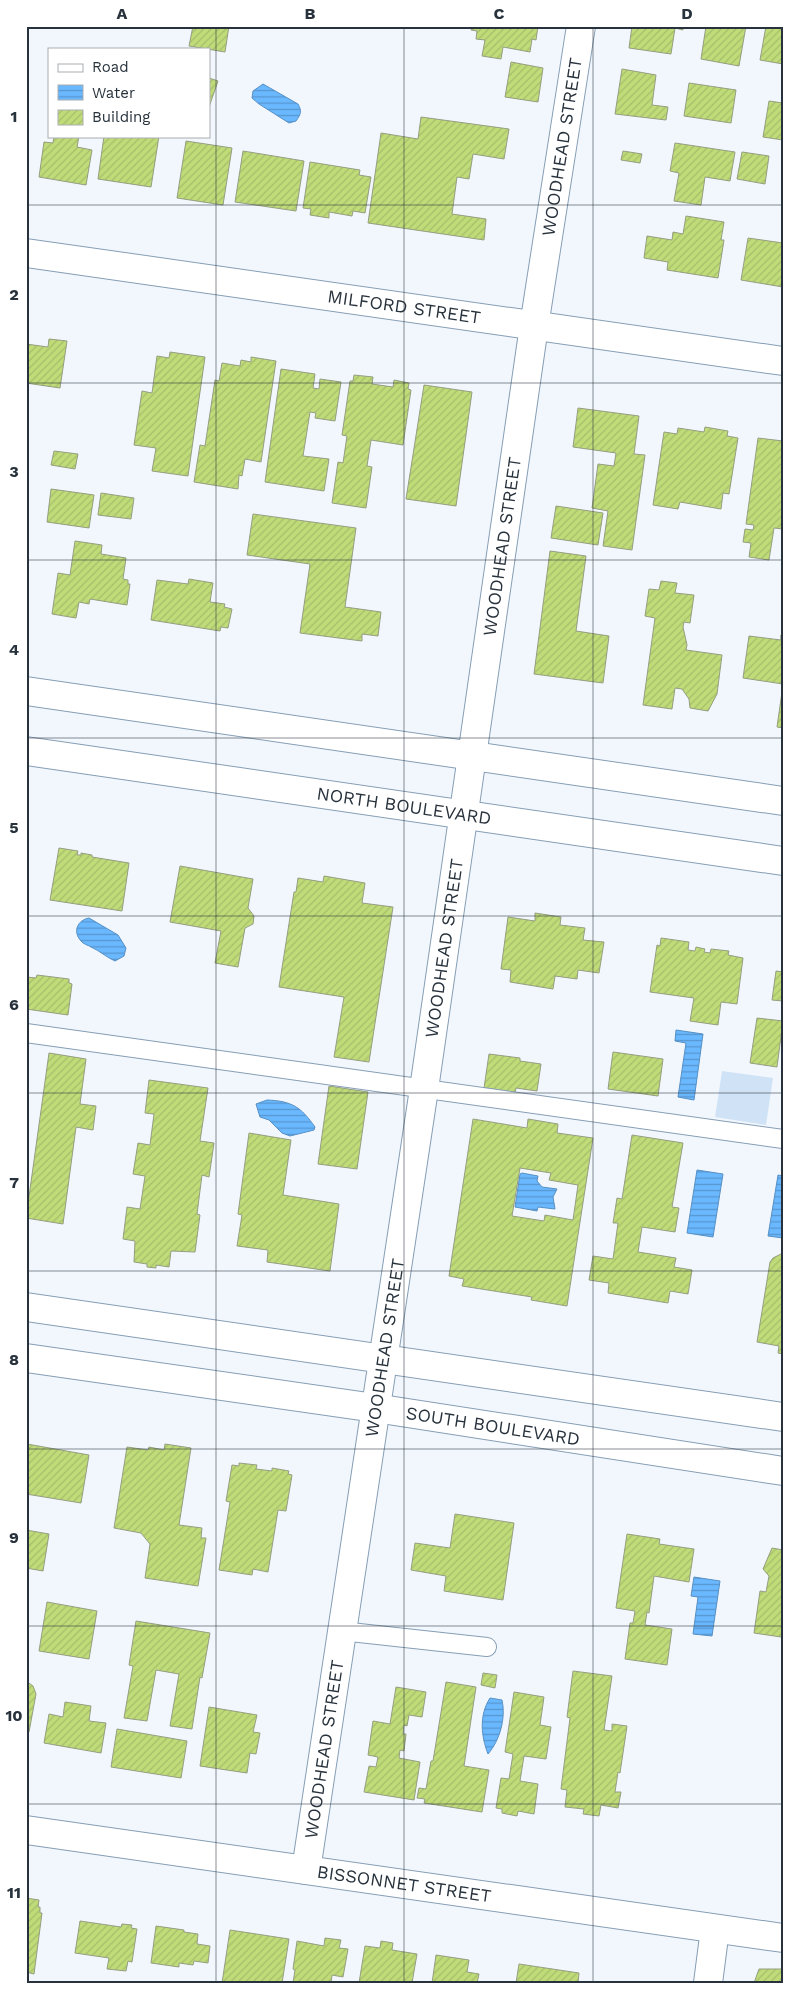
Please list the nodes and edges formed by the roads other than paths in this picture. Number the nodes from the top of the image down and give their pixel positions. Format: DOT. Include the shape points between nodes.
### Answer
graph roads {
  1 [pos="581,26"];
  2 [pos="26,253"];
  3 [pos="534,326"];
  4 [pos="783,361"];
  5 [pos="26,691"];
  6 [pos="26,751"];
  7 [pos="473,756"];
  8 [pos="783,801"];
  9 [pos="465,814"];
  10 [pos="783,861"];
  11 [pos="26,1033"];
  12 [pos="424,1089"];
  13 [pos="783,1139"];
  14 [pos="26,1307"];
  15 [pos="26,1358"];
  16 [pos="382,1359"];
  17 [pos="374,1408"];
  18 [pos="783,1417"];
  19 [pos="783,1470"];
  20 [pos="342,1631"];
  21 [pos="487,1647"];
  22 [pos="26,1830"];
  23 [pos="306,1870"];
  24 [pos="715,1929"];
  25 [pos="783,1938"];
  26 [pos="708,1983"];
  1 -- 3 [label="street, WOODHEAD STREET"];
  2 -- 3 [label="street, MILFORD STREET"];
  3 -- 4 [label="street, MILFORD STREET"];
  3 -- 7 [label="street, WOODHEAD STREET"];
  5 -- 7 [label="street"];
  6 -- 9 [label="street, NORTH BOULEVARD"];
  7 -- 8 [label="street"];
  7 -- 9 [label="street, WOODHEAD STREET"];
  9 -- 10 [label="street, NORTH BOULEVARD"];
  9 -- 12 [label="street, WOODHEAD STREET"];
  11 -- 12 [label="lane"];
  12 -- 13 [label="lane"];
  12 -- 16 [label="street, WOODHEAD STREET"];
  14 -- 16 [label="street"];
  15 -- 17 [label="street, SOUTH BOULEVARD"];
  16 -- 17 [label="street, WOODHEAD STREET"];
  16 -- 18 [label="street"];
  17 -- 19 [label="street, SOUTH BOULEVARD"];
  17 -- 20 [label="street, WOODHEAD STREET"];
  20 -- 21 [label="lane"];
  20 -- 23 [label="street, WOODHEAD STREET"];
  22 -- 23 [label="street, BISSONNET STREET"];
  23 -- 24 [label="street, BISSONNET STREET"];
  24 -- 25 [label="street, BISSONNET STREET"];
  24 -- 26 [label="street"];
}
